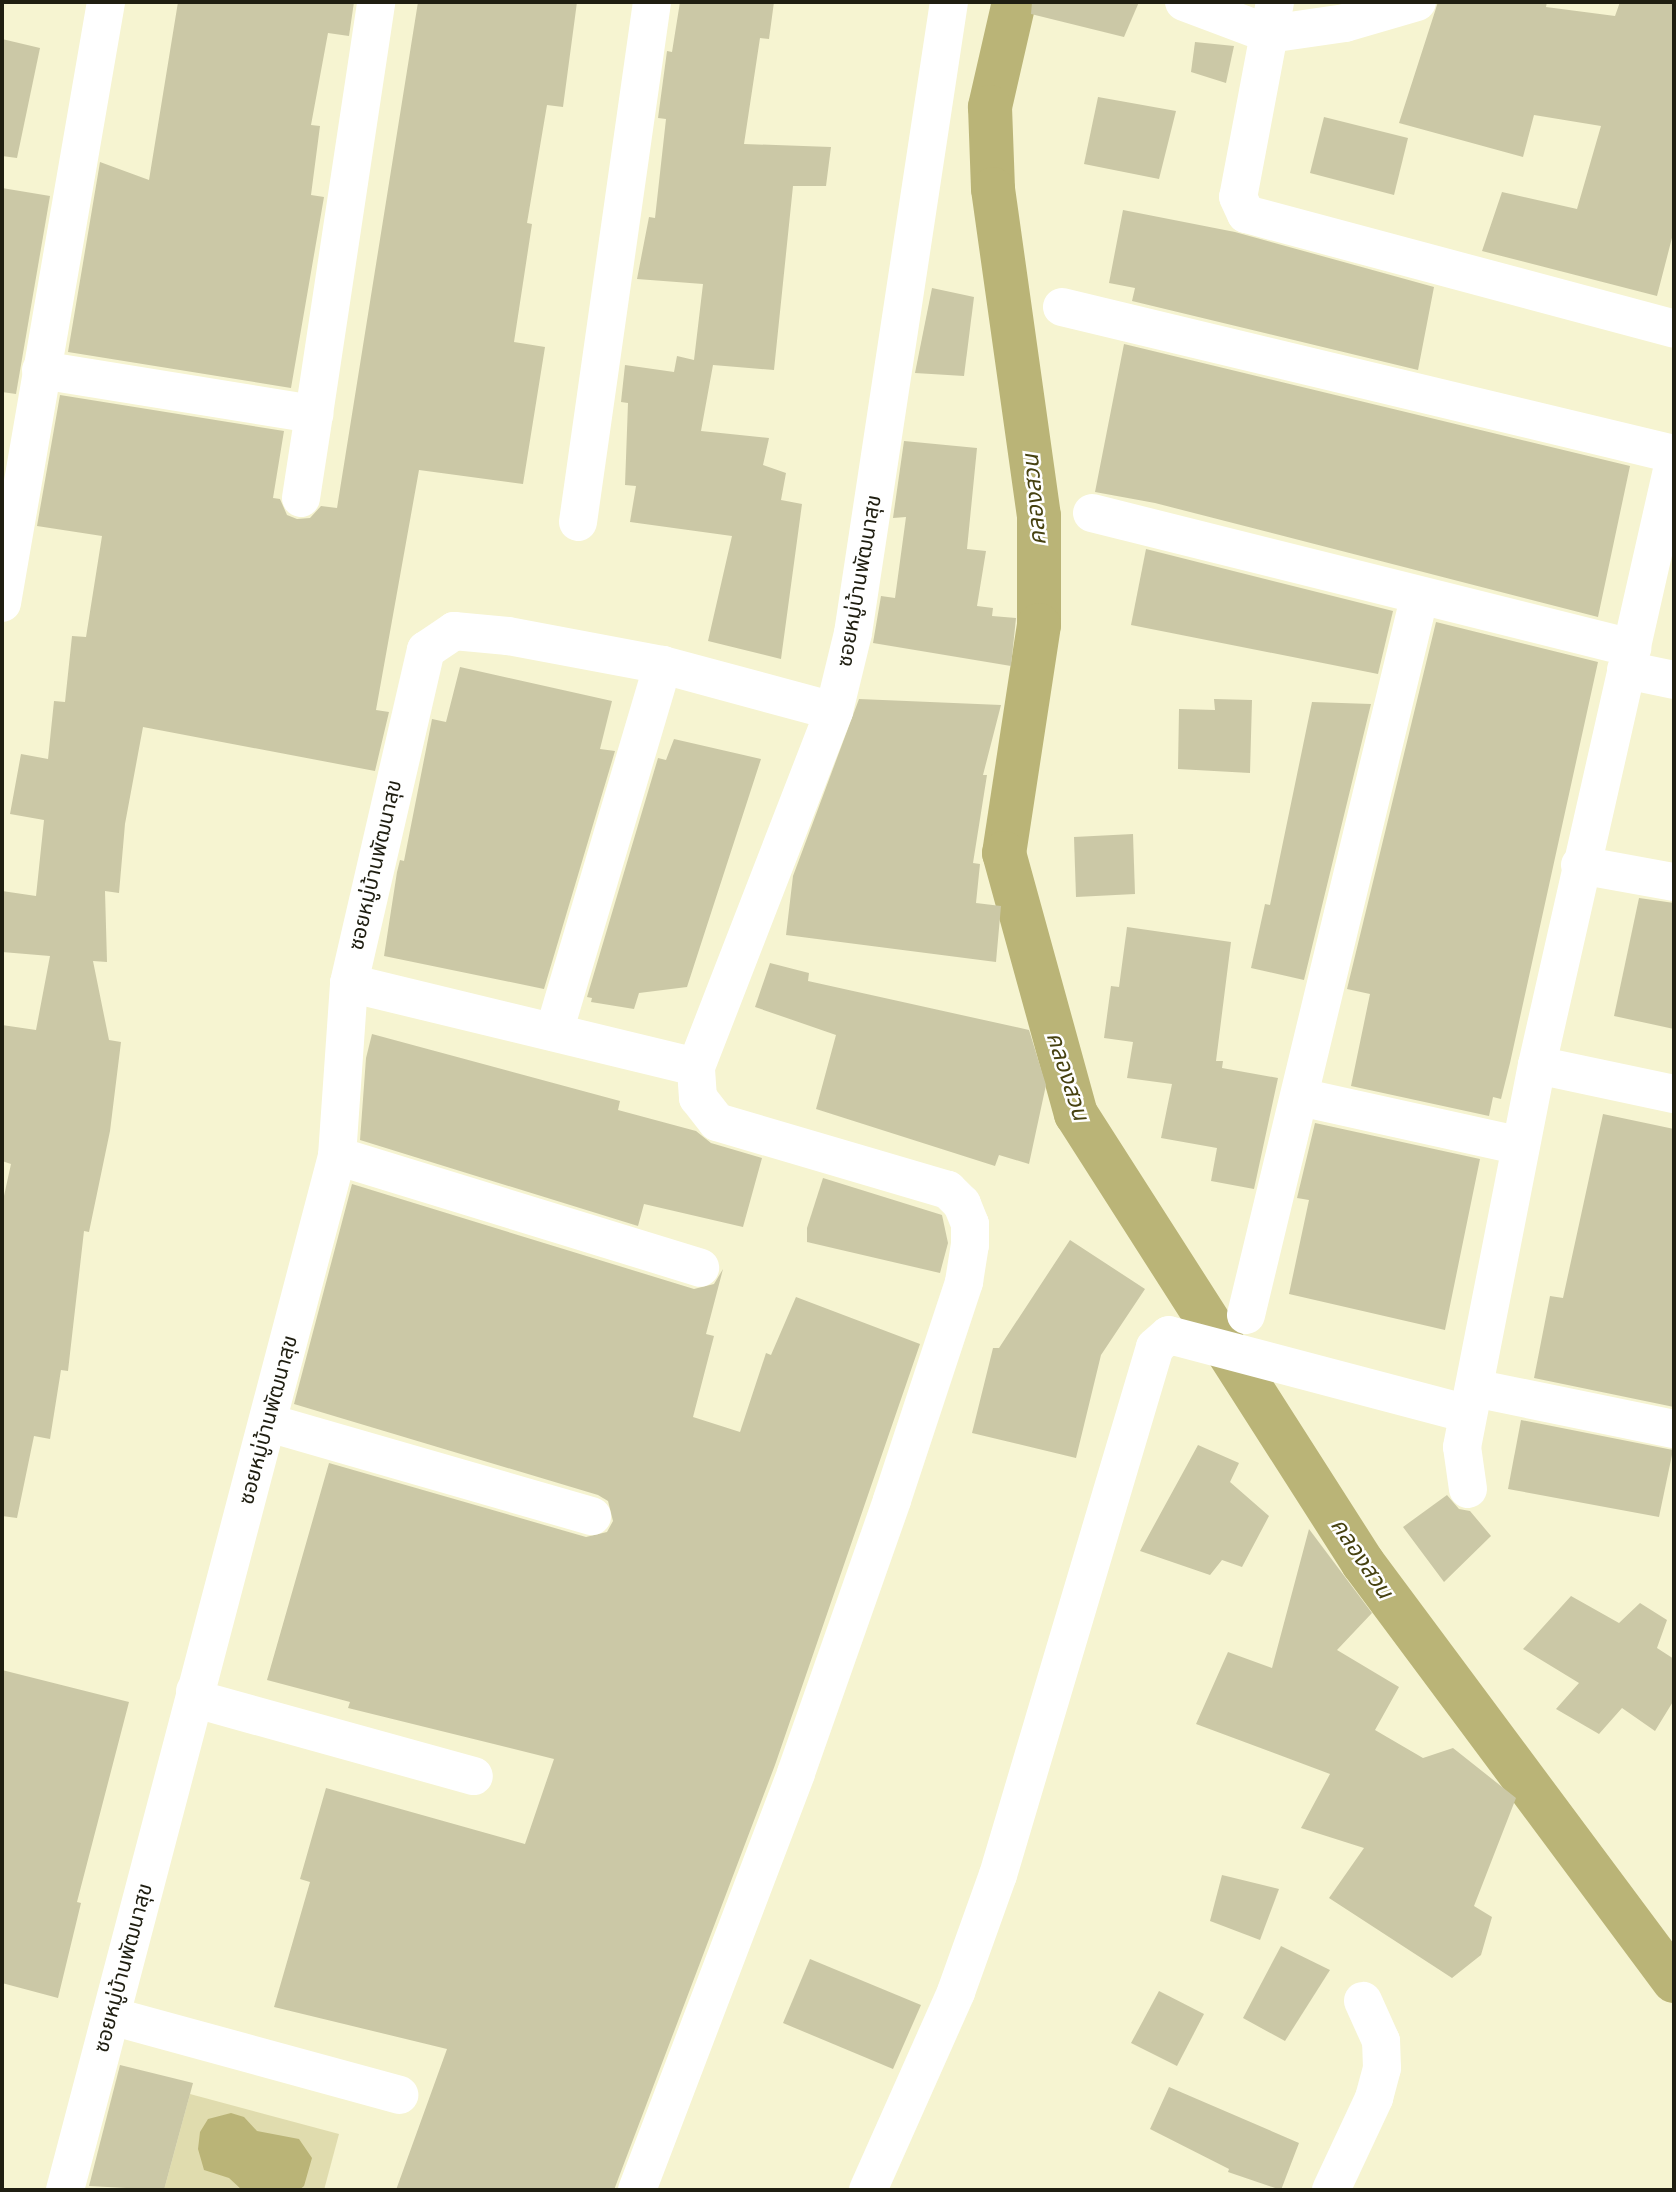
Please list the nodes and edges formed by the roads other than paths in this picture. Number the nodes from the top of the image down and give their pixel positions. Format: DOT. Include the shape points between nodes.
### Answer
graph roads {
  1 [pos="106,2"];
  2 [pos="376,2"];
  3 [pos="652,2"];
  4 [pos="949,2"];
  5 [pos="1185,2"];
  6 [pos="1417,2"];
  7 [pos="1272,18"];
  8 [pos="1062,307"];
  9 [pos="1674,329"];
  10 [pos="41,370"];
  11 [pos="314,414"];
  12 [pos="1673,469"];
  13 [pos="301,498"];
  14 [pos="1092,513"];
  15 [pos="578,522"];
  16 [pos="1419,598"];
  17 [pos="2,603"];
  18 [pos="1629,659"];
  19 [pos="663,665"];
  20 [pos="1674,680"];
  21 [pos="834,712"];
  22 [pos="1580,865"];
  23 [pos="1674,882"];
  24 [pos="349,984"];
  25 [pos="554,1032"];
  26 [pos="1537,1065"];
  27 [pos="696,1067"];
  28 [pos="1674,1094"];
  29 [pos="1300,1097"];
  30 [pos="1521,1146"];
  31 [pos="337,1156"];
  32 [pos="700,1268"];
  33 [pos="1246,1315"];
  34 [pos="1471,1401"];
  35 [pos="273,1422"];
  36 [pos="1674,1429"];
  37 [pos="1468,1489"];
  38 [pos="592,1516"];
  39 [pos="199,1696"];
  40 [pos="474,1776"];
  41 [pos="1363,2001"];
  42 [pos="113,2018"];
  43 [pos="398,2095"];
  44 [pos="65,2190"];
  45 [pos="637,2190"];
  46 [pos="868,2190"];
  47 [pos="1331,2190"];
  1 -- 10 [label="street"];
  2 -- 11 [label="street"];
  3 -- 15 [label="street"];
  4 -- 21 [label="street, ซอยหมู่บ้านพัฒนาสุข" via="866,561"];
  5 -- 7 [label="street"];
  6 -- 7 [label="street" via="1345,23"];
  7 -- 9 [label="street" via="1238,197 1246,214"];
  8 -- 12 [label="street"];
  10 -- 11 [label="street"];
  10 -- 17 [label="street"];
  11 -- 13 [label="street"];
  12 -- 18 [label="street"];
  14 -- 16 [label="street"];
  16 -- 18 [label="street"];
  16 -- 29 [label="street"];
  18 -- 20 [label="street"];
  18 -- 22 [label="street"];
  19 -- 21 [label="street, ซอยหมู่บ้านพัฒนาสุข"];
  19 -- 24 [label="street, ซอยหมู่บ้านพัฒนาสุข" via="488,633 454,631 426,650"];
  19 -- 25 [label="street"];
  21 -- 27 [label="street"];
  22 -- 23 [label="street"];
  22 -- 26 [label="street"];
  24 -- 25 [label="street"];
  24 -- 31 [label="street, ซอยหมู่บ้านพัฒนาสุข"];
  25 -- 27 [label="street"];
  26 -- 28 [label="street"];
  26 -- 30 [label="street"];
  27 -- 45 [label="street" via="698,1098 717,1122 948,1190 962,1204 970,1224 970,1245 964,1282 909,1449 796,1773"];
  29 -- 30 [label="street"];
  29 -- 33 [label="street"];
  30 -- 34 [label="street"];
  31 -- 32 [label="street"];
  31 -- 35 [label="street, ซอยหมู่บ้านพัฒนาสุข"];
  34 -- 36 [label="street"];
  34 -- 37 [label="street" via="1461,1461"];
  34 -- 46 [label="street" via="1298,1369 1169,1335 1155,1347 998,1875 956,1992"];
  35 -- 38 [label="street"];
  35 -- 39 [label="street, ซอยหมู่บ้านพัฒนาสุข"];
  39 -- 40 [label="street"];
  39 -- 42 [label="street, ซอยหมู่บ้านพัฒนาสุข"];
  41 -- 47 [label="street" via="1381,2041 1382,2068 1374,2098"];
  42 -- 43 [label="street"];
  42 -- 44 [label="street, ซอยหมู่บ้านพัฒนาสุข"];
}
